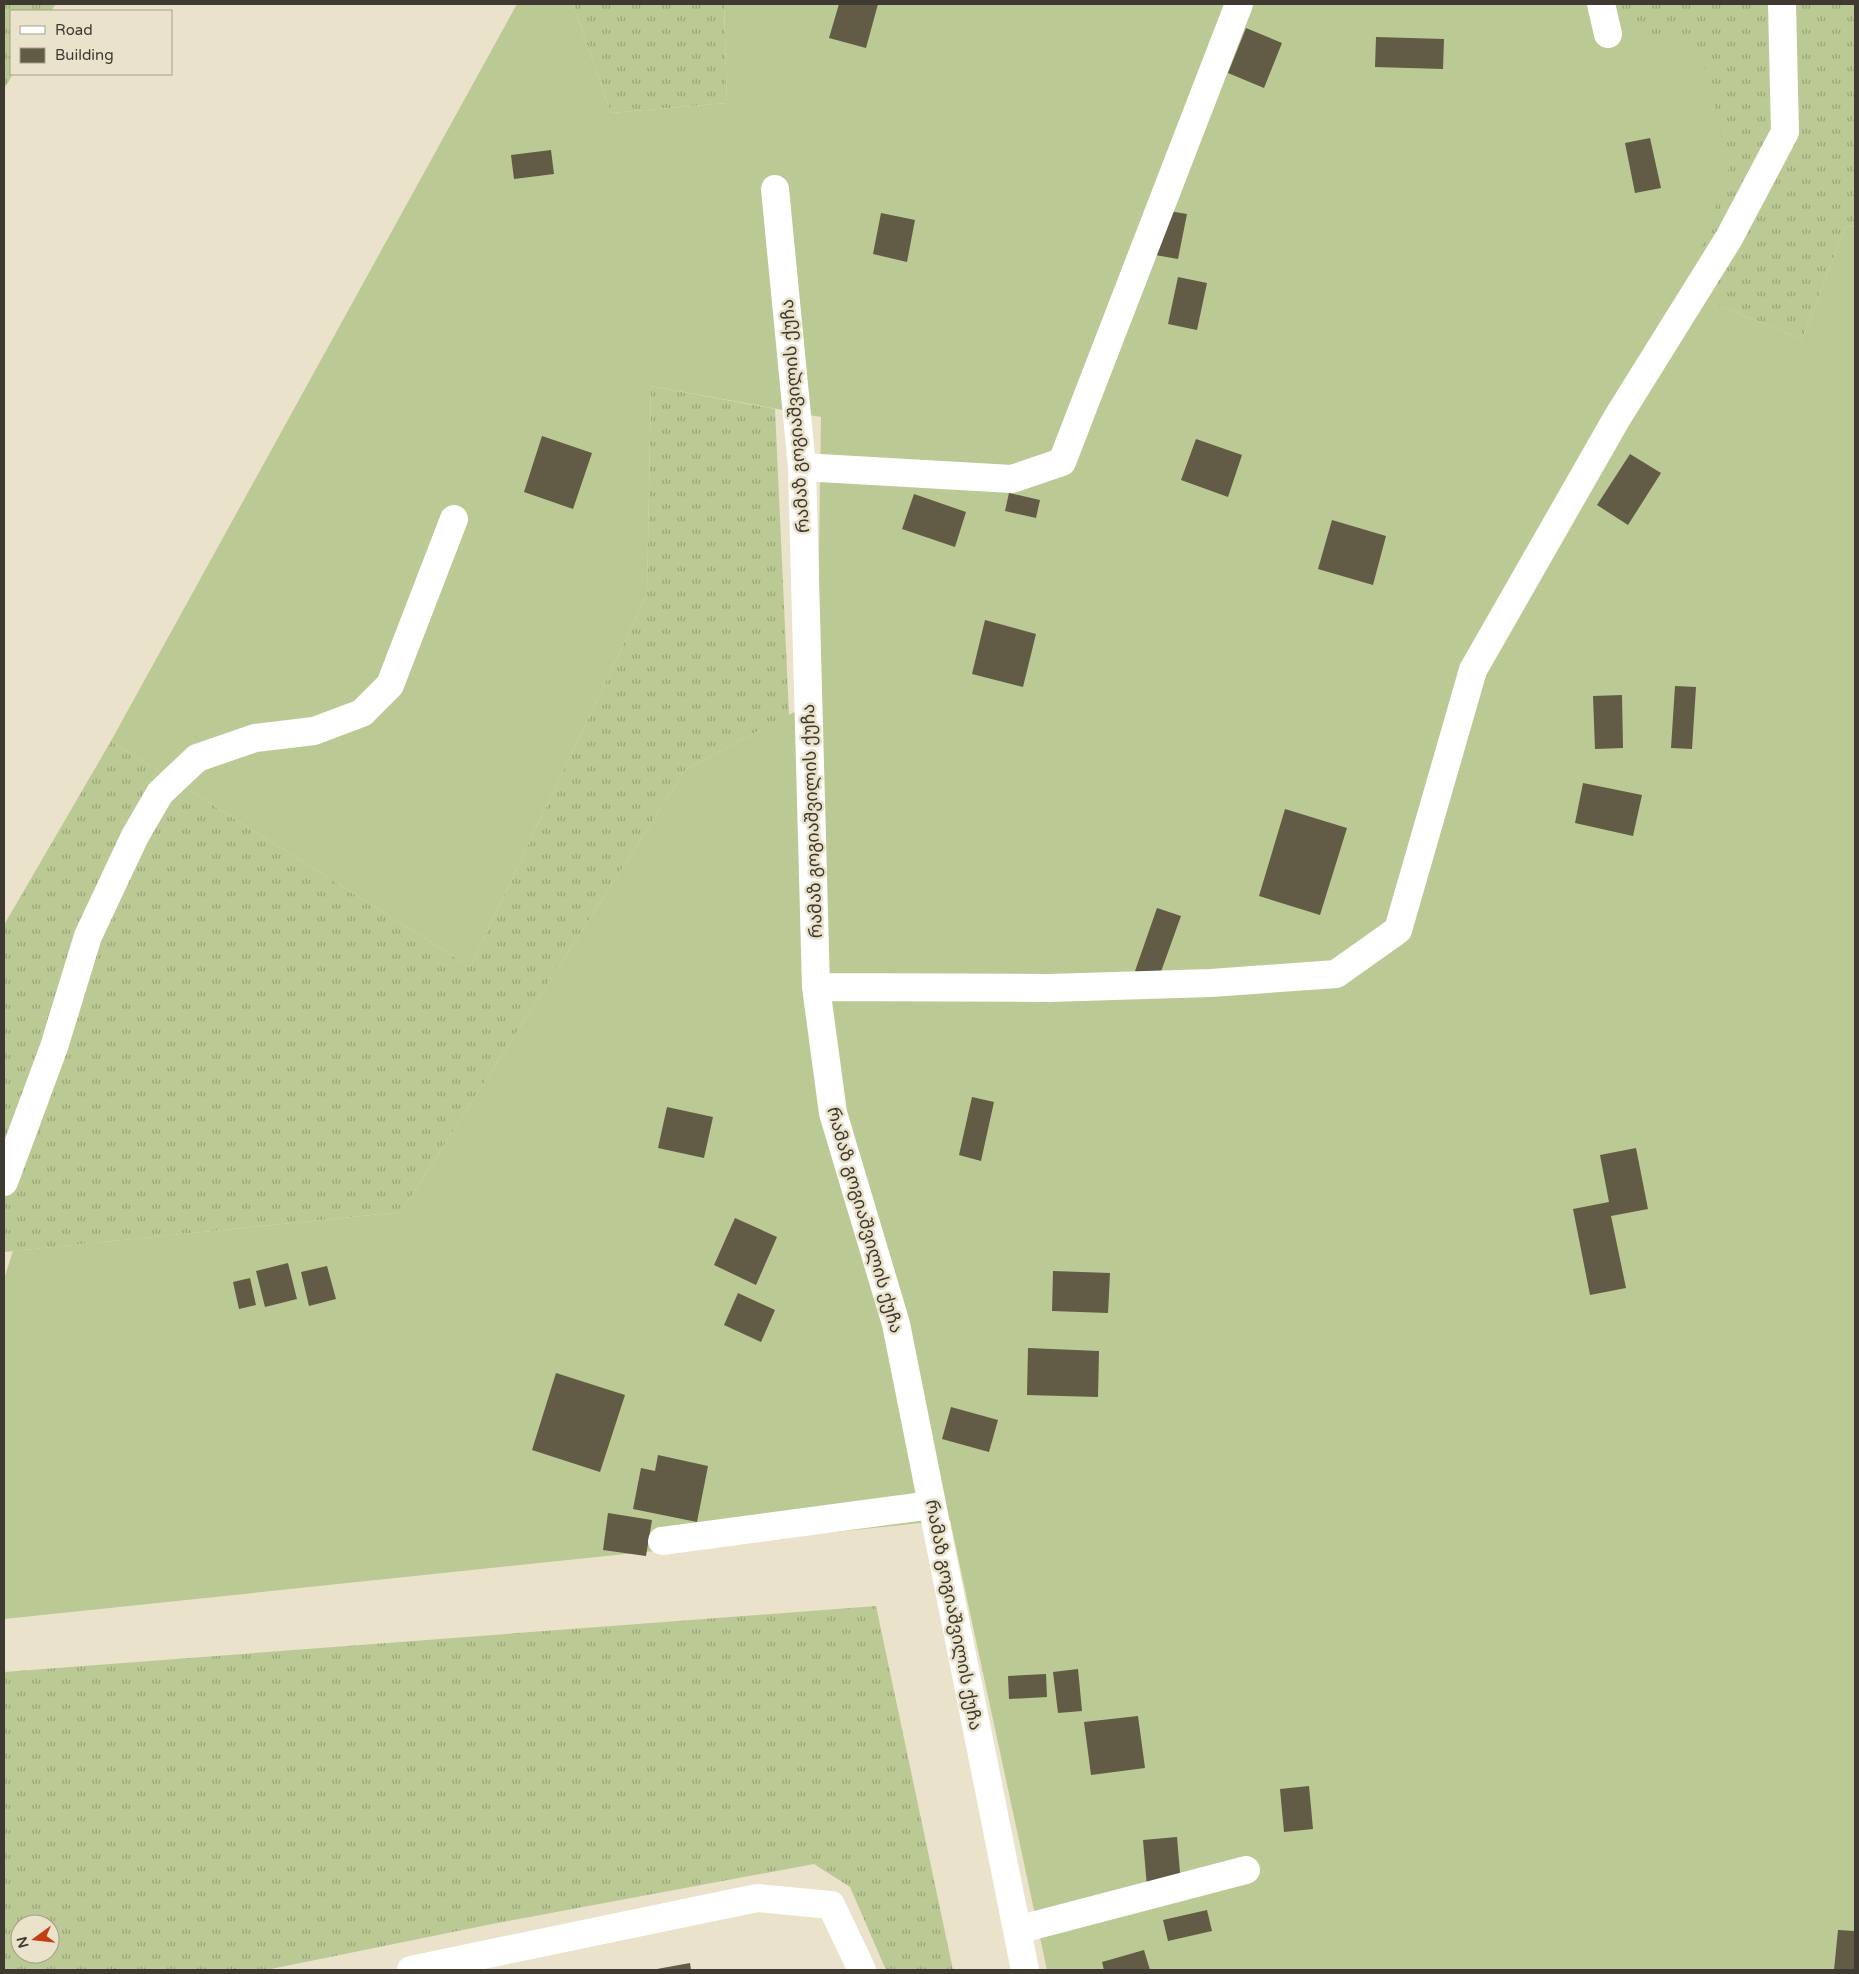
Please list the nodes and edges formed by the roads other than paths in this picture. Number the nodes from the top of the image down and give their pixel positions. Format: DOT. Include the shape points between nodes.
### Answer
graph roads {
  1 [pos="1239,4"];
  2 [pos="1601,4"];
  3 [pos="1782,4"];
  4 [pos="1608,34"];
  5 [pos="775,189"];
  6 [pos="802,467"];
  7 [pos="454,519"];
  8 [pos="816,987"];
  9 [pos="4,1182"];
  10 [pos="932,1505"];
  11 [pos="662,1541"];
  12 [pos="1246,1870"];
  13 [pos="1017,1930"];
  14 [pos="411,1970"];
  15 [pos="862,1970"];
  16 [pos="1025,1970"];
  1 -- 6 [label="street" via="1062,462 1012,479"];
  2 -- 4 [label="street"];
  3 -- 8 [label="street" via="1785,132 1729,238 1617,418 1473,670 1398,930 1336,974 1211,983 1049,988"];
  5 -- 6 [label="street, რამაზ გოგიაშვილის ქუჩა"];
  6 -- 8 [label="street, რამაზ გოგიაშვილის ქუჩა"];
  7 -- 9 [label="street" via="390,685 362,713 314,731 256,738 197,758 160,793 135,836 88,936 54,1047"];
  8 -- 10 [label="street, რამაზ გოგიაშვილის ქუჩა" via="833,1113 896,1324"];
  10 -- 11 [label="street"];
  10 -- 13 [label="street, რამაზ გოგიაშვილის ქუჩა"];
  12 -- 13 [label="street"];
  13 -- 16 [label="street, რამაზ გოგიაშვილის ქუჩა"];
  14 -- 15 [label="street" via="757,1898 831,1905"];
}
